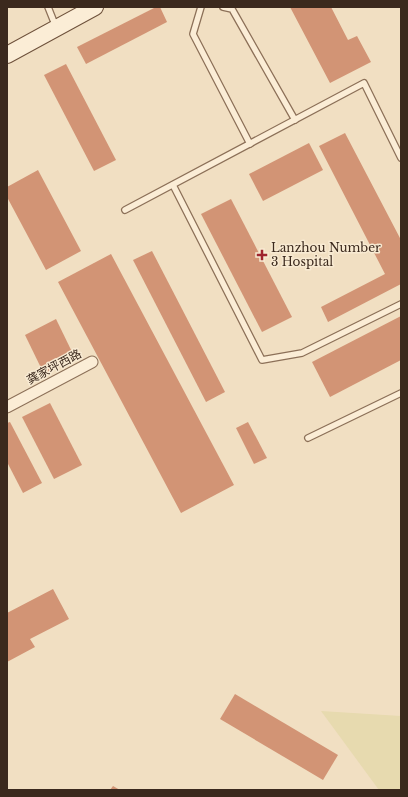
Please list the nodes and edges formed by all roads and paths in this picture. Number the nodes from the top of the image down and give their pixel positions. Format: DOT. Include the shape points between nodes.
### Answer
graph roads {
  1 [pos="48,7"];
  2 [pos="95,7"];
  3 [pos="201,7"];
  4 [pos="223,7"];
  5 [pos="56,28"];
  6 [pos="7,55"];
  7 [pos="295,120"];
  8 [pos="250,144"];
  9 [pos="401,158"];
  10 [pos="173,185"];
  11 [pos="125,210"];
  12 [pos="401,304"];
  13 [pos="92,362"];
  14 [pos="401,393"];
  15 [pos="7,407"];
  16 [pos="308,438"];
  1 -- 5 [label="lane"];
  2 -- 5 [label="main road"];
  3 -- 8 [label="lane" via="193,34"];
  4 -- 7 [label="lane" via="232,9"];
  5 -- 6 [label="main road"];
  7 -- 8 [label="lane"];
  7 -- 9 [label="lane" via="364,83"];
  8 -- 10 [label="lane"];
  10 -- 11 [label="lane"];
  10 -- 12 [label="lane" via="262,360 302,353"];
  13 -- 15 [label="street, 龚家坪西路"];
  14 -- 16 [label="lane"];
}
